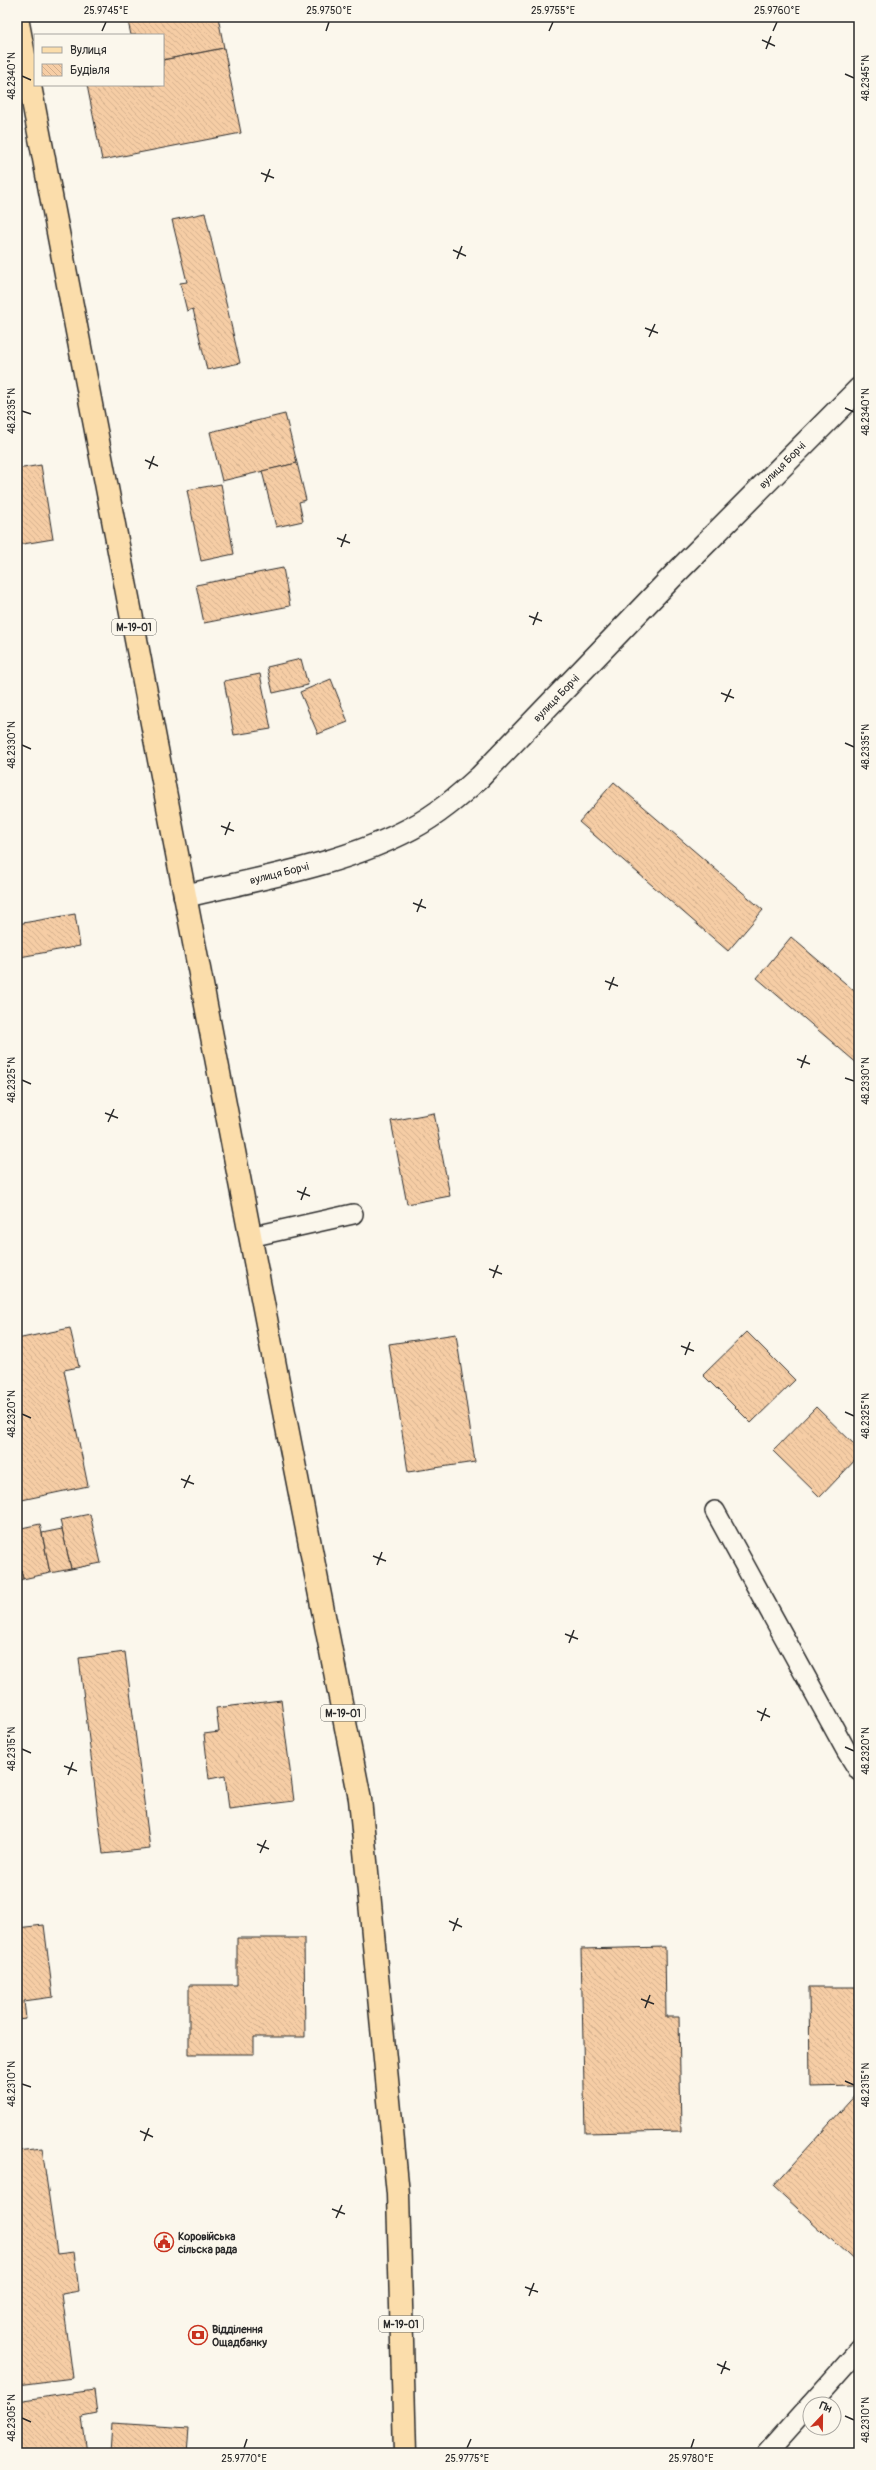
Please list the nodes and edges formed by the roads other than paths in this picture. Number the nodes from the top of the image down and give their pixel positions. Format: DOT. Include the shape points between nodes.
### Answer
graph roads {
  1 [pos="17,18"];
  2 [pos="859,389"];
  3 [pos="185,896"];
  4 [pos="353,1214"];
  5 [pos="250,1237"];
  6 [pos="715,1511"];
  7 [pos="859,1771"];
  8 [pos="859,2350"];
  9 [pos="817,2396"];
  10 [pos="802,2413"];
  11 [pos="405,2453"];
  12 [pos="767,2453"];
  1 -- 3 [label="main road, М-19-01"];
  2 -- 3 [label="street, вулиця Борчі" via="675,574 480,777 449,804 412,828 353,853"];
  3 -- 5 [label="main road, М-19-01"];
  4 -- 5 [label="lane"];
  5 -- 11 [label="main road, М-19-01" via="360,1799 398,2194"];
  6 -- 7 [label="lane" via="846,1752"];
  8 -- 9 [label="lane"];
  10 -- 12 [label="lane"];
}
